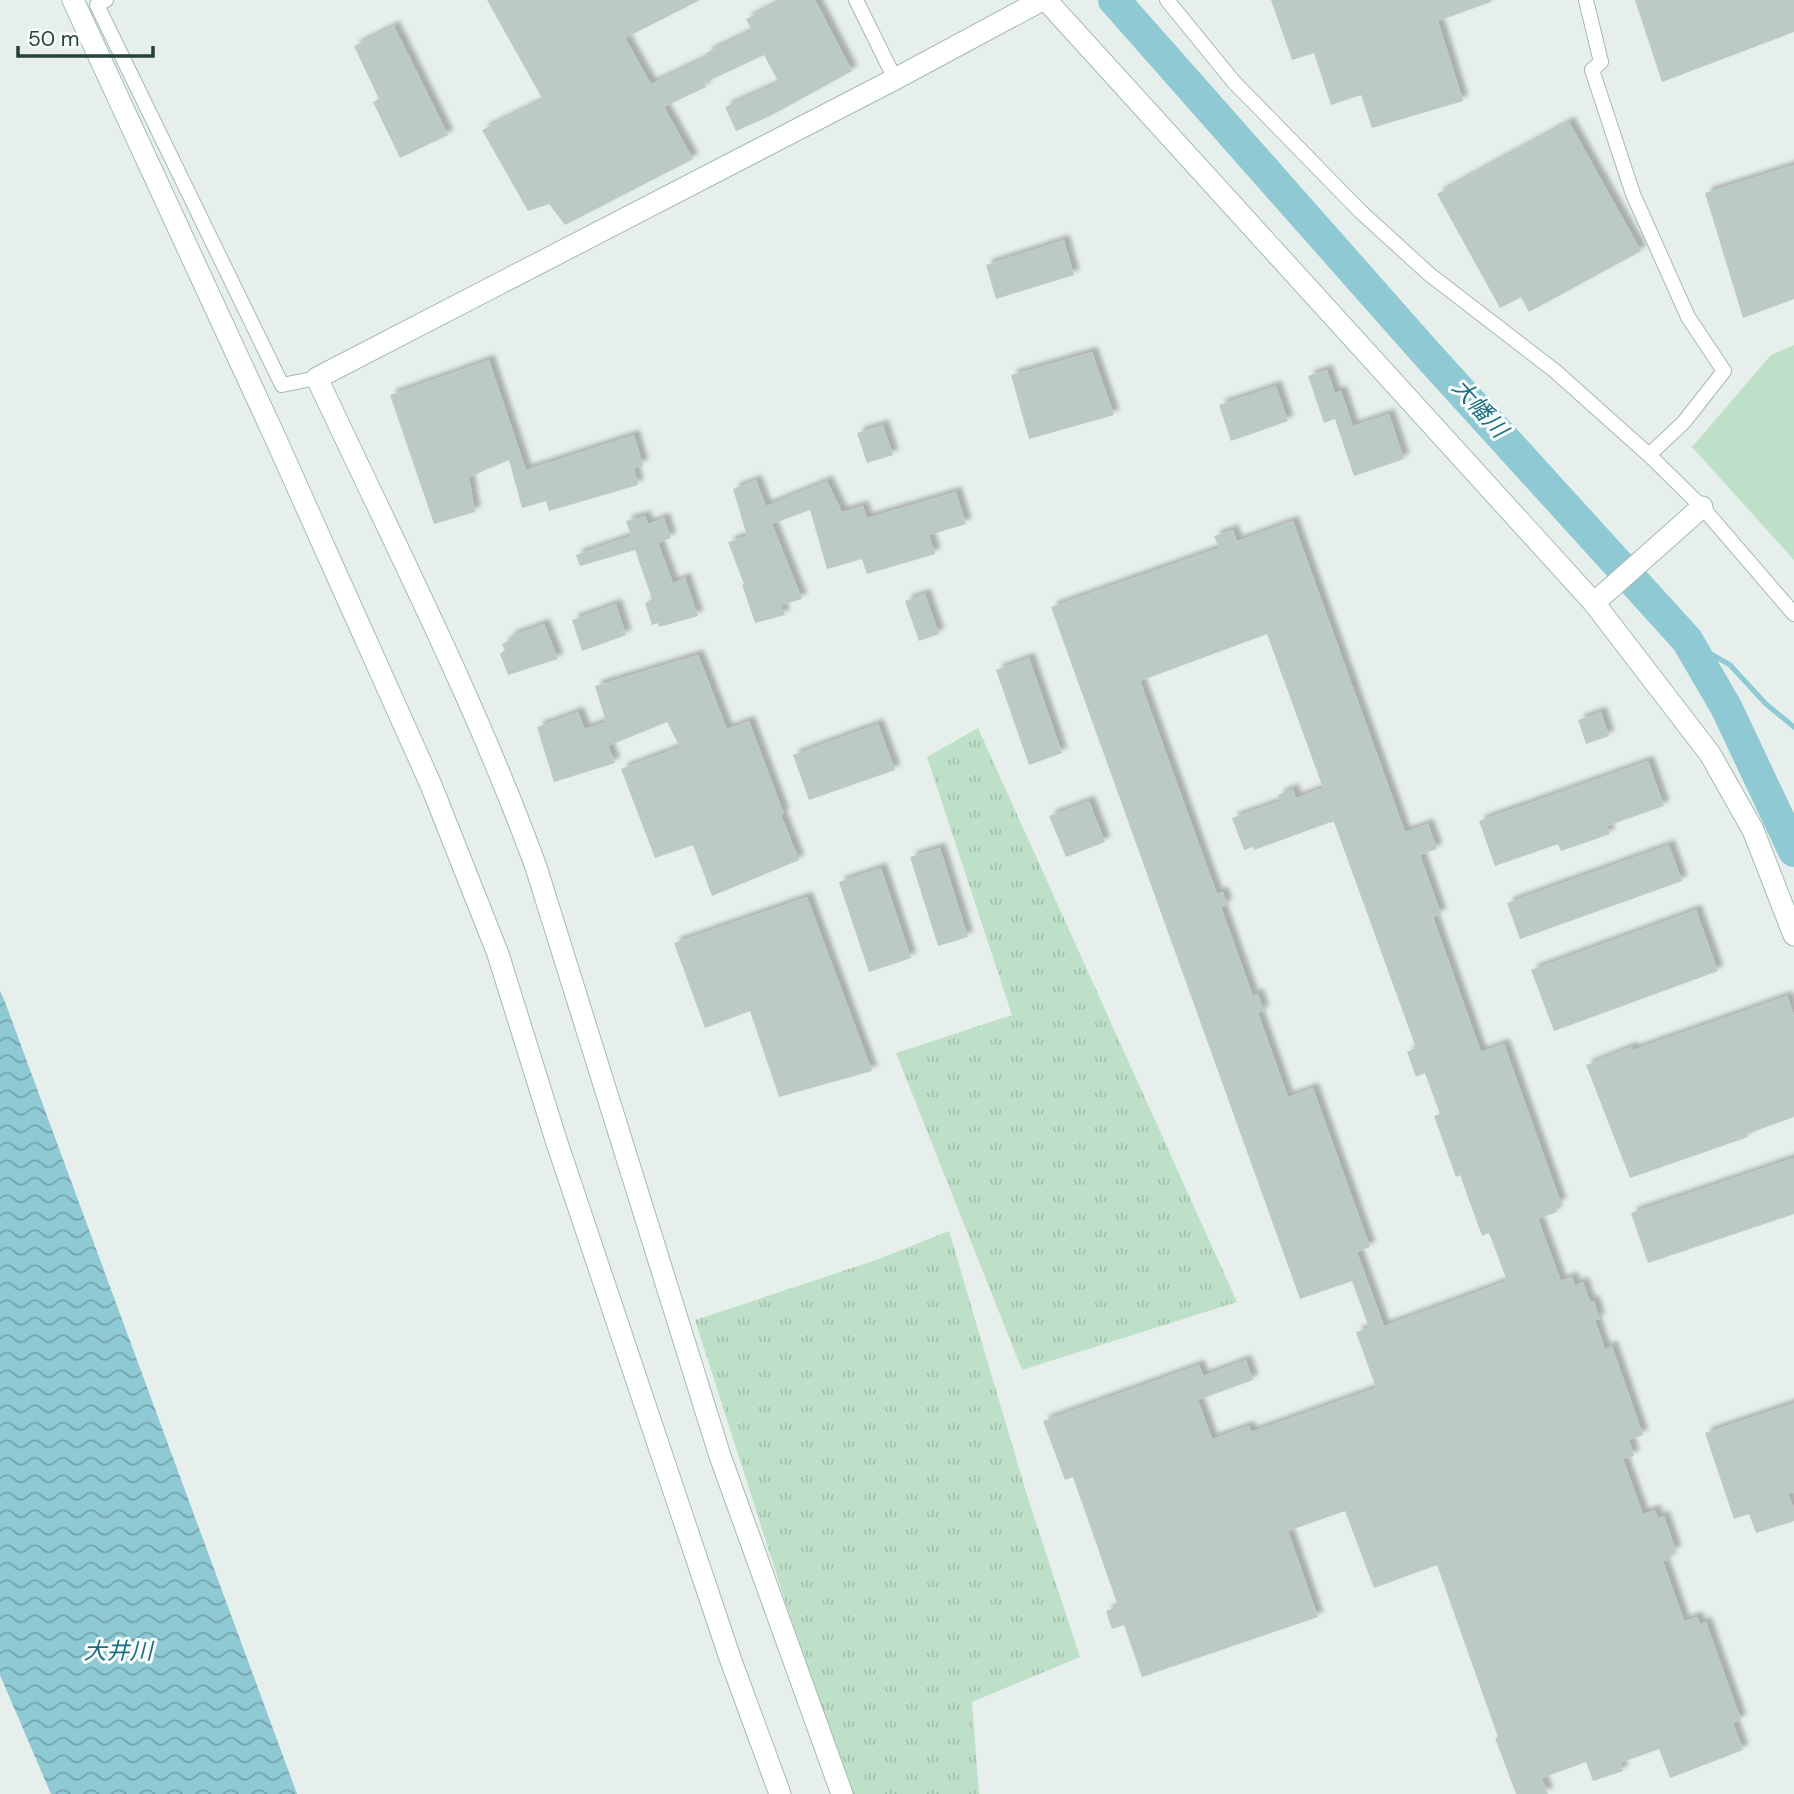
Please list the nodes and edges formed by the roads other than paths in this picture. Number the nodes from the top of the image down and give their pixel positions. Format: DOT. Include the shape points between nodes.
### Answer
graph roads {
  1 [pos="73,0"];
  2 [pos="106,0"];
  3 [pos="856,0"];
  4 [pos="1044,0"];
  5 [pos="1167,0"];
  6 [pos="1586,0"];
  7 [pos="895,79"];
  8 [pos="317,378"];
  9 [pos="1649,455"];
  10 [pos="1702,507"];
  11 [pos="1594,604"];
  12 [pos="1794,614"];
  13 [pos="1794,935"];
  14 [pos="780,1794"];
  15 [pos="842,1794"];
  1 -- 14 [label="street" via="431,785 498,954 622,1338"];
  2 -- 8 [label="street" via="97,5 282,385"];
  3 -- 7 [label="street"];
  4 -- 7 [label="street"];
  4 -- 11 [label="street"];
  5 -- 9 [label="street" via="1233,81 1362,212 1429,274 1555,371"];
  6 -- 9 [label="street" via="1601,62 1592,70 1633,194 1688,317 1724,371 1684,422"];
  7 -- 8 [label="street"];
  8 -- 15 [label="street" via="516,811 720,1456"];
  9 -- 10 [label="street"];
  10 -- 11 [label="street"];
  10 -- 12 [label="street"];
  11 -- 13 [label="street" via="1710,754 1753,830"];
}
